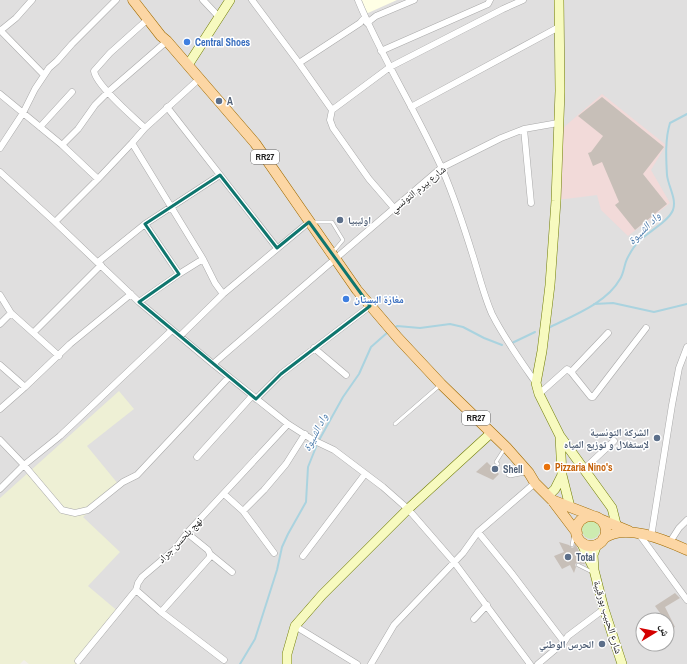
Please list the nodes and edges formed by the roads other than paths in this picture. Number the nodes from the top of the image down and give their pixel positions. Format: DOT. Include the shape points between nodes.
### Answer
graph roads {
  1 [pos="32,0"];
  2 [pos="116,0"];
  3 [pos="133,0"];
  4 [pos="203,0"];
  5 [pos="230,0"];
  6 [pos="252,0"];
  7 [pos="358,0"];
  8 [pos="414,0"];
  9 [pos="490,0"];
  10 [pos="523,0"];
  11 [pos="559,0"];
  12 [pos="219,17"];
  13 [pos="148,20"];
  14 [pos="366,20"];
  15 [pos="558,27"];
  16 [pos="0,30"];
  17 [pos="167,41"];
  18 [pos="381,51"];
  19 [pos="299,63"];
  20 [pos="188,66"];
  21 [pos="390,67"];
  22 [pos="44,75"];
  23 [pos="199,78"];
  24 [pos="72,92"];
  25 [pos="108,92"];
  26 [pos="0,94"];
  27 [pos="167,107"];
  28 [pos="411,107"];
  29 [pos="332,110"];
  30 [pos="23,113"];
  31 [pos="558,123"];
  32 [pos="40,127"];
  33 [pos="144,128"];
  34 [pos="524,129"];
  35 [pos="132,143"];
  36 [pos="62,145"];
  37 [pos="0,148"];
  38 [pos="441,168"];
  39 [pos="0,172"];
  40 [pos="220,175"];
  41 [pos="98,179"];
  42 [pos="531,203"];
  43 [pos="171,207"];
  44 [pos="394,208"];
  45 [pos="55,222"];
  46 [pos="309,222"];
  47 [pos="145,224"];
  48 [pos="277,248"];
  49 [pos="333,256"];
  50 [pos="202,259"];
  51 [pos="100,263"];
  52 [pos="179,274"];
  53 [pos="131,294"];
  54 [pos="223,294"];
  55 [pos="0,295"];
  56 [pos="139,302"];
  57 [pos="370,306"];
  58 [pos="11,313"];
  59 [pos="0,324"];
  60 [pos="646,328"];
  61 [pos="172,330"];
  62 [pos="34,332"];
  63 [pos="608,333"];
  64 [pos="180,336"];
  65 [pos="687,347"];
  66 [pos="314,348"];
  67 [pos="59,356"];
  68 [pos="213,364"];
  69 [pos="0,365"];
  70 [pos="571,372"];
  71 [pos="346,375"];
  72 [pos="229,377"];
  73 [pos="536,383"];
  74 [pos="441,384"];
  75 [pos="25,387"];
  76 [pos="539,394"];
  77 [pos="254,398"];
  78 [pos="0,409"];
  79 [pos="288,424"];
  80 [pos="395,424"];
  81 [pos="491,433"];
  82 [pos="305,434"];
  83 [pos="560,436"];
  84 [pos="0,440"];
  85 [pos="614,441"];
  86 [pos="506,447"];
  87 [pos="197,457"];
  88 [pos="498,464"];
  89 [pos="24,465"];
  90 [pos="584,469"];
  91 [pos="529,473"];
  92 [pos="365,474"];
  93 [pos="508,475"];
  94 [pos="562,475"];
  95 [pos="535,482"];
  96 [pos="0,489"];
  97 [pos="224,494"];
  98 [pos="550,498"];
  99 [pos="570,507"];
  100 [pos="408,509"];
  101 [pos="243,512"];
  102 [pos="596,518"];
  103 [pos="687,520"];
  104 [pos="616,524"];
  105 [pos="478,532"];
  106 [pos="187,533"];
  107 [pos="635,533"];
  108 [pos="651,537"];
  109 [pos="576,538"];
  110 [pos="600,541"];
  111 [pos="670,542"];
  112 [pos="687,550"];
  113 [pos="274,553"];
  114 [pos="210,554"];
  115 [pos="303,556"];
  116 [pos="454,562"];
  117 [pos="578,564"];
  118 [pos="232,572"];
  119 [pos="594,572"];
  120 [pos="136,590"];
  121 [pos="687,600"];
  122 [pos="486,605"];
  123 [pos="604,609"];
  124 [pos="161,612"];
  125 [pos="474,619"];
  126 [pos="295,626"];
  127 [pos="564,642"];
  128 [pos="224,660"];
  129 [pos="78,661"];
  130 [pos="287,664"];
  131 [pos="357,664"];
  132 [pos="371,664"];
  133 [pos="530,664"];
  134 [pos="538,664"];
  135 [pos="622,664"];
  1 -- 16 [label="street" via="16,18"];
  2 -- 22 [label="street"];
  3 -- 13 [label="main road, RR27"];
  4 -- 12 [label="street"];
  5 -- 12 [label="street"];
  6 -- 19 [label="street"];
  7 -- 14 [label="street"];
  8 -- 14 [label="street"];
  9 -- 18 [label="street" via="488,4"];
  10 -- 21 [label="street"];
  11 -- 15 [label="street"];
  12 -- 20 [label="street"];
  13 -- 17 [label="main road, RR27"];
  13 -- 25 [label="street" via="95,68 95,76"];
  14 -- 18 [label="street"];
  14 -- 19 [label="street"];
  15 -- 28 [label="street"];
  15 -- 31 [label="street"];
  16 -- 22 [label="street"];
  17 -- 20 [label="main road, RR27"];
  17 -- 25 [label="street"];
  18 -- 21 [label="street"];
  19 -- 29 [label="street"];
  20 -- 23 [label="main road, RR27"];
  21 -- 28 [label="street"];
  21 -- 29 [label="street"];
  22 -- 30 [label="street"];
  23 -- 27 [label="street"];
  23 -- 46 [label="main road, RR27" via="255,143"];
  24 -- 32 [label="street"];
  25 -- 33 [label="street"];
  25 -- 36 [label="street"];
  26 -- 30 [label="street"];
  27 -- 33 [label="street"];
  27 -- 40 [label="street"];
  28 -- 38 [label="street"];
  29 -- 44 [label="street" via="330,120 333,128"];
  30 -- 32 [label="street"];
  30 -- 37 [label="street"];
  31 -- 34 [label="street, شارع بيرم التونسي"];
  31 -- 73 [label="street" via="550,285"];
  32 -- 36 [label="street"];
  33 -- 35 [label="street"];
  34 -- 38 [label="street, شارع بيرم التونسي"];
  34 -- 42 [label="street"];
  35 -- 41 [label="street"];
  35 -- 43 [label="street"];
  36 -- 41 [label="street"];
  38 -- 44 [label="street, شارع بيرم التونسي"];
  38 -- 73 [label="street" via="458,206 492,314"];
  39 -- 45 [label="street"];
  40 -- 43 [label="street"];
  40 -- 48 [label="street"];
  41 -- 45 [label="street"];
  43 -- 47 [label="street"];
  43 -- 50 [label="street"];
  44 -- 49 [label="street, شارع بيرم التونسي"];
  45 -- 51 [label="street"];
  46 -- 48 [label="street"];
  46 -- 49 [label="main road, RR27"];
  46 -- 49 [label="lane" via="332,222 344,240"];
  47 -- 51 [label="street"];
  47 -- 52 [label="street"];
  48 -- 54 [label="street"];
  49 -- 57 [label="main road, RR27"];
  49 -- 68 [label="street, شارع بيرم التونسي"];
  50 -- 52 [label="street"];
  50 -- 54 [label="street"];
  51 -- 53 [label="street"];
  51 -- 62 [label="street"];
  52 -- 56 [label="street"];
  53 -- 56 [label="street"];
  53 -- 67 [label="street"];
  54 -- 64 [label="street"];
  55 -- 58 [label="street"];
  56 -- 61 [label="street"];
  57 -- 66 [label="street"];
  57 -- 74 [label="main road, RR27"];
  58 -- 59 [label="street"];
  58 -- 62 [label="street"];
  60 -- 70 [label="street" via="593,397"];
  61 -- 64 [label="street"];
  61 -- 89 [label="street" via="60,436"];
  62 -- 67 [label="street"];
  63 -- 70 [label="street"];
  64 -- 68 [label="street"];
  65 -- 108 [label="street" via="679,368"];
  66 -- 71 [label="street"];
  66 -- 77 [label="street"];
  67 -- 75 [label="street"];
  68 -- 72 [label="street"];
  69 -- 75 [label="street"];
  70 -- 76 [label="street" via="566,370"];
  72 -- 77 [label="street"];
  72 -- 89 [label="street" via="137,475 123,482 88,510 75,513 62,510"];
  73 -- 76 [label="street"];
  74 -- 80 [label="lane"];
  74 -- 81 [label="main road, RR27"];
  75 -- 78 [label="street"];
  76 -- 83 [label="street"];
  77 -- 79 [label="street"];
  77 -- 87 [label="street"];
  79 -- 82 [label="street"];
  79 -- 97 [label="street, نهج بلحسن جراد"];
  81 -- 86 [label="main road, RR27"];
  81 -- 100 [label="street"];
  82 -- 92 [label="street" via="334,450"];
  82 -- 101 [label="street" via="286,464"];
  83 -- 90 [label="street"];
  83 -- 94 [label="street"];
  84 -- 89 [label="street"];
  85 -- 90 [label="street"];
  86 -- 88 [label="lane" via="496,462"];
  86 -- 91 [label="main road, RR27"];
  89 -- 96 [label="street"];
  90 -- 104 [label="street" via="612,508"];
  91 -- 93 [label="lane"];
  91 -- 95 [label="main road, RR27"];
  92 -- 100 [label="street"];
  92 -- 115 [label="street"];
  94 -- 98 [label="street"];
  94 -- 99 [label="street"];
  95 -- 98 [label="main road, RR27"];
  95 -- 105 [label="street"];
  97 -- 101 [label="street"];
  97 -- 106 [label="street, نهج بلحسن جراد"];
  98 -- 99 [label="main road, RR27"];
  98 -- 109 [label="main road, RR27"];
  99 -- 102 [label="main road, RR27"];
  100 -- 116 [label="street"];
  100 -- 126 [label="street" via="322,595"];
  101 -- 113 [label="street"];
  102 -- 104 [label="main road, RR27"];
  102 -- 109 [label="main road" via="588,516 580,521"];
  102 -- 110 [label="main road" via="605,526 605,535"];
  103 -- 111 [label="street"];
  104 -- 107 [label="main road, RR27"];
  105 -- 116 [label="street"];
  105 -- 127 [label="street"];
  106 -- 114 [label="street"];
  106 -- 120 [label="street, نهج بلحسن جراد" via="175,549 142,577"];
  107 -- 108 [label="main road, RR27"];
  107 -- 110 [label="main road, RR27" via="613,533"];
  107 -- 121 [label="street"];
  108 -- 111 [label="main road, RR27"];
  109 -- 110 [label="main road, RR27" via="590,545"];
  109 -- 119 [label="street"];
  110 -- 119 [label="street" via="593,555"];
  111 -- 112 [label="main road, RR27"];
  114 -- 118 [label="street"];
  114 -- 124 [label="street"];
  116 -- 122 [label="street"];
  116 -- 132 [label="street" via="394,625"];
  117 -- 119 [label="lane"];
  119 -- 123 [label="street, شارع الحبيب بورقيبة"];
  120 -- 124 [label="street"];
  120 -- 129 [label="street, نهج بلحسن جراد"];
  122 -- 125 [label="street"];
  122 -- 133 [label="street"];
  123 -- 127 [label="street" via="568,636"];
  123 -- 135 [label="street, شارع الحبيب بورقيبة"];
  124 -- 128 [label="street"];
  126 -- 130 [label="street" via="287,654"];
  126 -- 131 [label="street"];
  127 -- 134 [label="street"];
}
